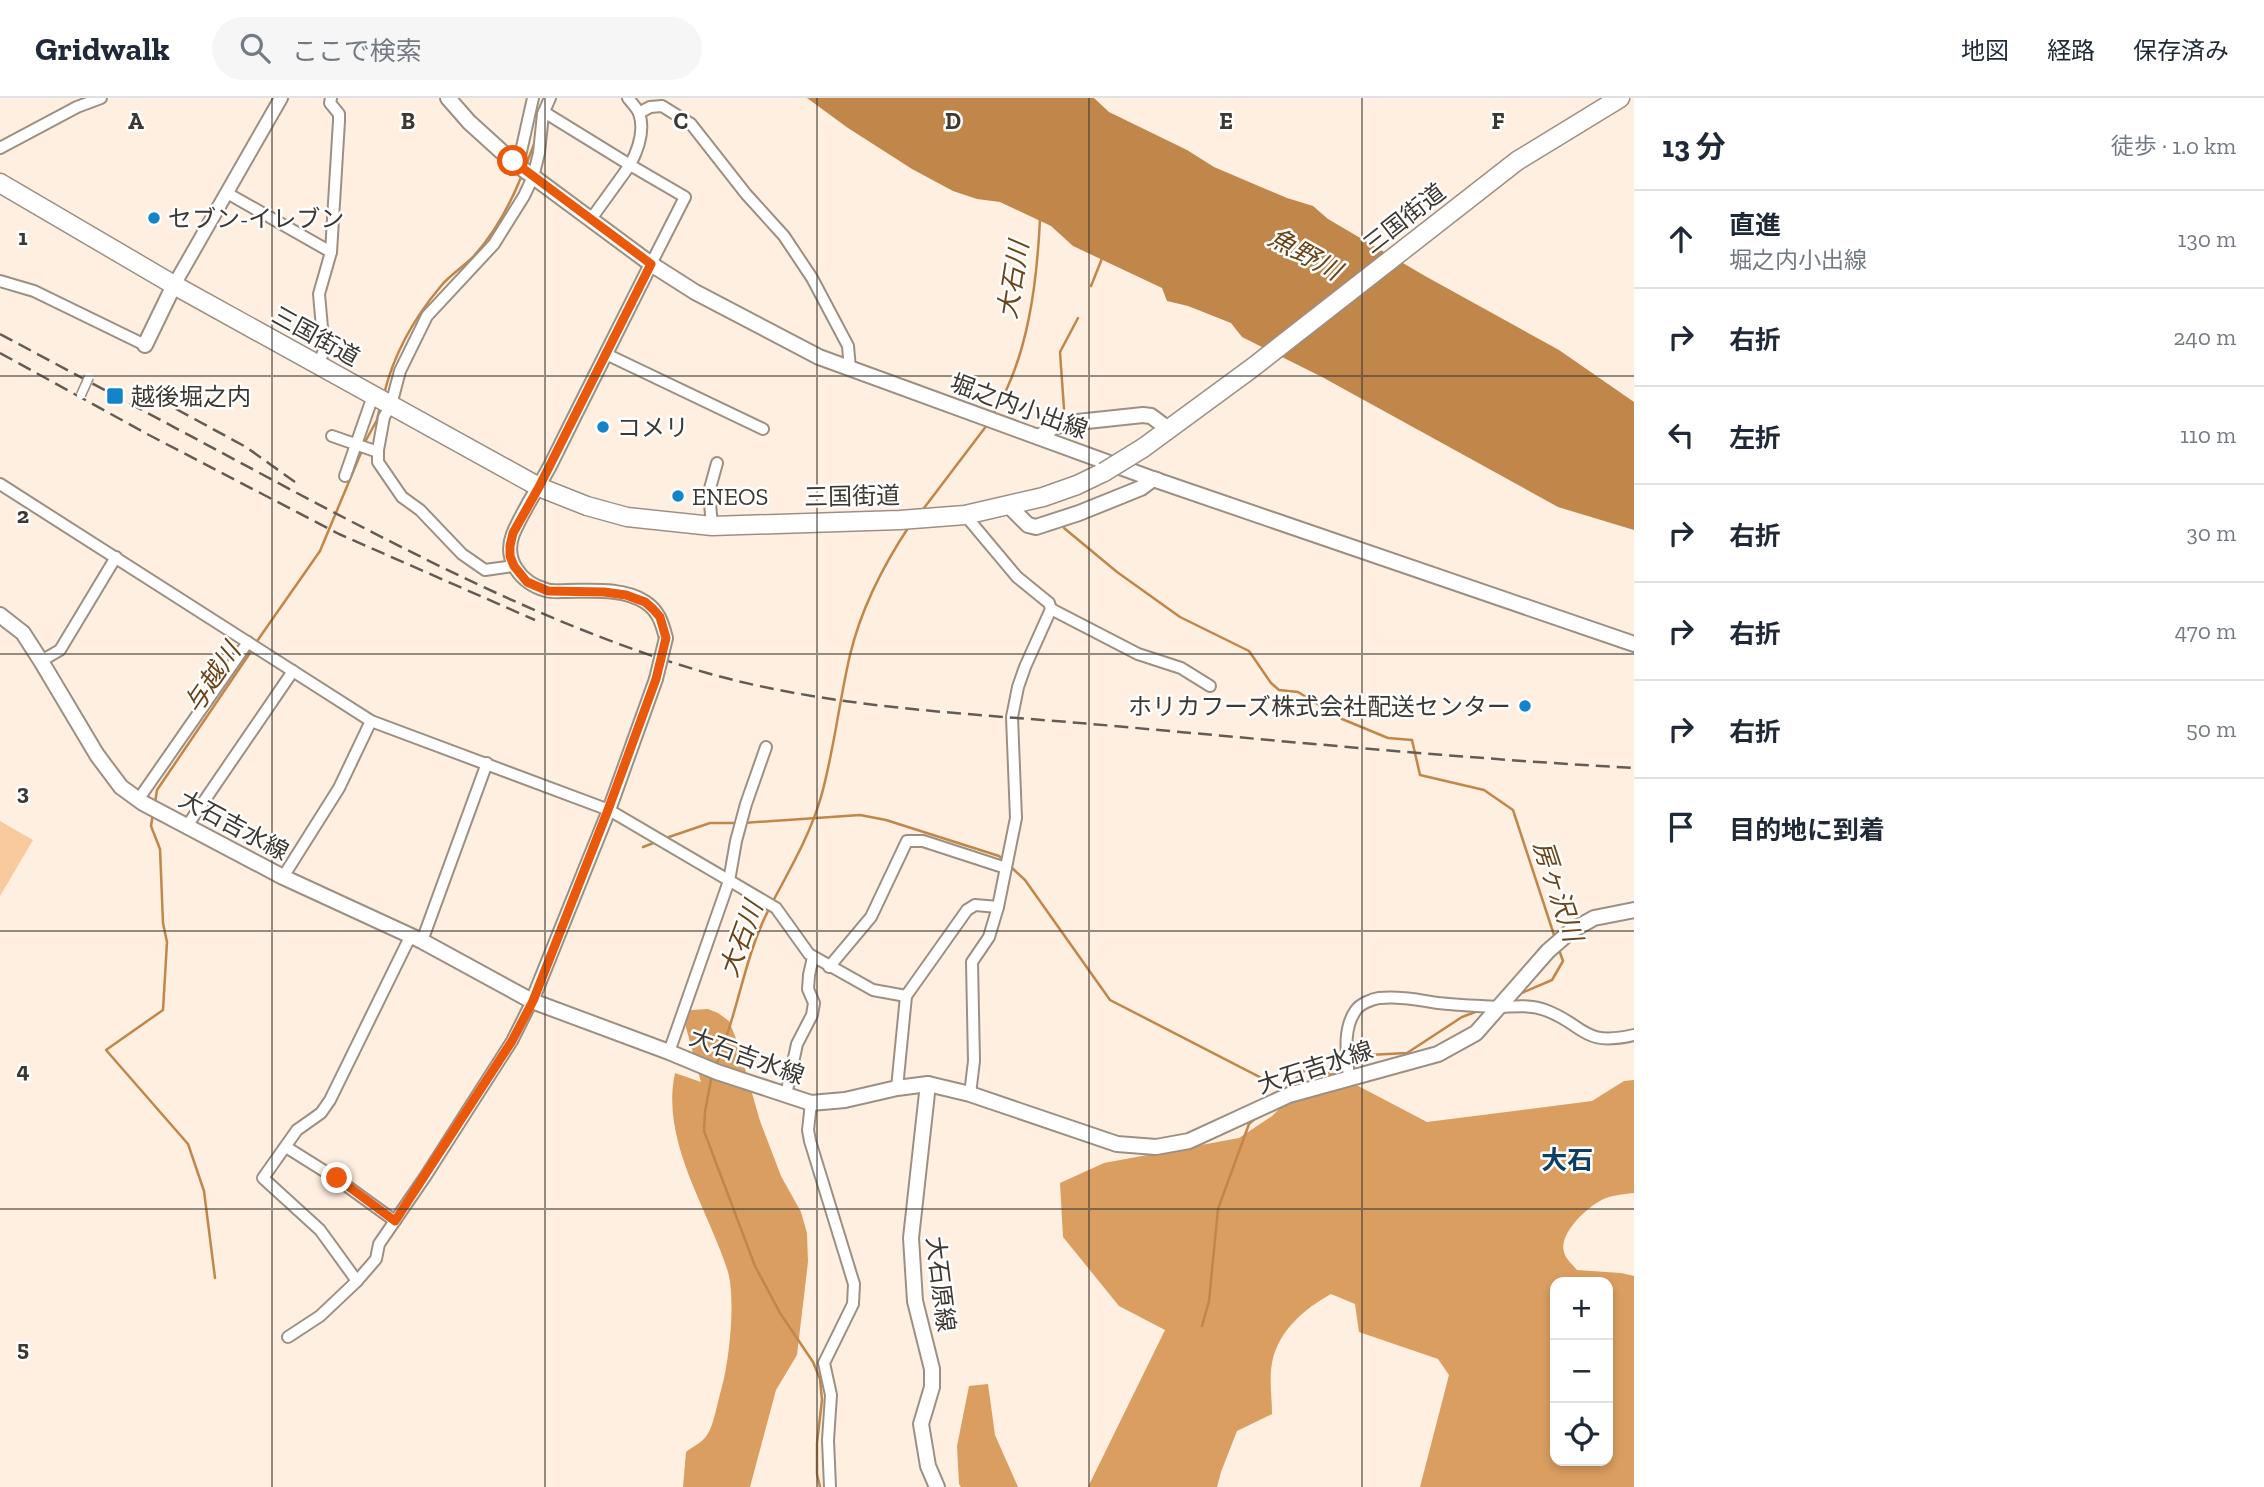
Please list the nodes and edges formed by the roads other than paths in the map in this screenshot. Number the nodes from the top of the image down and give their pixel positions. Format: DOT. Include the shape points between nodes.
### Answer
graph roads {
  1 [pos="101,98"];
  2 [pos="331,98"];
  3 [pos="448,98"];
  4 [pos="533,98"];
  5 [pos="550,98"];
  6 [pos="628,98"];
  7 [pos="280,99"];
  8 [pos="1618,99"];
  9 [pos="544,112"];
  10 [pos="639,113"];
  11 [pos="0,148"];
  12 [pos="630,165"];
  13 [pos="525,170"];
  14 [pos="0,183"];
  15 [pos="227,193"];
  16 [pos="592,219"];
  17 [pos="331,252"];
  18 [pos="651,264"];
  19 [pos="0,281"];
  20 [pos="174,285"];
  21 [pos="145,345"];
  22 [pos="606,354"];
  23 [pos="318,366"];
  24 [pos="850,369"];
  25 [pos="89,377"];
  26 [pos="81,395"];
  27 [pos="373,396"];
  28 [pos="391,405"];
  29 [pos="1167,428"];
  30 [pos="763,429"];
  31 [pos="332,436"];
  32 [pos="1039,437"];
  33 [pos="365,448"];
  34 [pos="717,463"];
  35 [pos="345,476"];
  36 [pos="1153,479"];
  37 [pos="0,484"];
  38 [pos="539,487"];
  39 [pos="1009,506"];
  40 [pos="965,515"];
  41 [pos="712,526"];
  42 [pos="116,557"];
  43 [pos="514,566"];
  44 [pos="1051,609"];
  45 [pos="0,615"];
  46 [pos="248,642"];
  47 [pos="1634,644"];
  48 [pos="41,660"];
  49 [pos="293,671"];
  50 [pos="1210,686"];
  51 [pos="371,721"];
  52 [pos="766,747"];
  53 [pos="487,763"];
  54 [pos="138,800"];
  55 [pos="608,810"];
  56 [pos="187,827"];
  57 [pos="1006,869"];
  58 [pos="283,877"];
  59 [pos="729,881"];
  60 [pos="998,906"];
  61 [pos="1634,910"];
  62 [pos="416,938"];
  63 [pos="813,957"];
  64 [pos="829,967"];
  65 [pos="906,996"];
  66 [pos="533,1001"];
  67 [pos="1499,1007"];
  68 [pos="1634,1035"];
  69 [pos="669,1052"];
  70 [pos="1349,1078"];
  71 [pos="928,1084"];
  72 [pos="897,1088"];
  73 [pos="970,1094"];
  74 [pos="786,1095"];
  75 [pos="811,1103"];
  76 [pos="286,1147"];
  77 [pos="395,1221"];
  78 [pos="358,1281"];
  79 [pos="288,1336"];
  80 [pos="830,1487"];
  81 [pos="937,1487"];
  1 -- 11 [label="street"];
  2 -- 17 [label="street" via="340,121"];
  3 -- 13 [label="main road, 堀之内小出線"];
  4 -- 13 [label="street"];
  5 -- 9 [label="street"];
  6 -- 10 [label="street"];
  7 -- 15 [label="street"];
  8 -- 29 [label="highway, 三国街道" via="1532,151 1252,368"];
  9 -- 12 [label="street"];
  9 -- 13 [label="street" via="539,153"];
  10 -- 12 [label="street" via="638,149"];
  10 -- 24 [label="street" via="662,106 691,124 784,236 848,346"];
  12 -- 16 [label="street"];
  12 -- 18 [label="street" via="685,197"];
  13 -- 16 [label="main road, 堀之内小出線"];
  13 -- 28 [label="street" via="524,196 494,244 427,316 400,372"];
  14 -- 20 [label="highway, 三国街道"];
  15 -- 17 [label="street"];
  15 -- 20 [label="street"];
  16 -- 18 [label="main road, 堀之内小出線"];
  17 -- 23 [label="street" via="319,295 324,350"];
  18 -- 22 [label="street"];
  18 -- 24 [label="main road, 堀之内小出線" via="695,292"];
  19 -- 21 [label="street" via="34,291"];
  20 -- 21 [label="main road"];
  20 -- 23 [label="highway, 三国街道"];
  22 -- 30 [label="street"];
  22 -- 38 [label="street"];
  23 -- 27 [label="highway, 三国街道"];
  24 -- 32 [label="main road, 堀之内小出線"];
  25 -- 26 [label="street, bridge"];
  27 -- 28 [label="highway, 三国街道"];
  27 -- 33 [label="street"];
  28 -- 33 [label="street"];
  28 -- 38 [label="highway, 三国街道"];
  29 -- 32 [label="main road" via="1143,415 1068,423"];
  29 -- 39 [label="highway, 三国街道, bridge" via="1104,472"];
  31 -- 33 [label="street"];
  32 -- 36 [label="main road, 堀之内小出線"];
  33 -- 35 [label="street"];
  33 -- 43 [label="street" via="402,497 463,554 485,570"];
  34 -- 41 [label="street" via="709,492"];
  36 -- 39 [label="main road" via="1141,488 1036,527"];
  36 -- 47 [label="main road, 堀之内小出線"];
  37 -- 42 [label="street"];
  38 -- 41 [label="highway, 三国街道" via="627,517"];
  38 -- 43 [label="street" via="513,533 510,556"];
  39 -- 40 [label="highway, 三国街道"];
  40 -- 41 [label="highway, 三国街道"];
  40 -- 44 [label="street"];
  42 -- 46 [label="street"];
  42 -- 48 [label="street" via="60,650"];
  43 -- 55 [label="street, bridge" via="527,582 548,591 626,595 645,602 660,617 666,638 656,679"];
  44 -- 50 [label="street" via="1138,654 1181,668"];
  44 -- 57 [label="street" via="1025,667 1012,717 1016,818"];
  45 -- 48 [label="main road, 大石吉水線" via="23,633"];
  46 -- 49 [label="street"];
  46 -- 54 [label="street"];
  48 -- 54 [label="main road, 大石吉水線" via="97,755 121,787"];
  49 -- 51 [label="street"];
  49 -- 56 [label="street"];
  51 -- 53 [label="street"];
  51 -- 58 [label="street" via="339,788"];
  52 -- 59 [label="street" via="739,828"];
  53 -- 55 [label="street"];
  53 -- 62 [label="street"];
  54 -- 56 [label="main road, 大石吉水線"];
  55 -- 59 [label="street"];
  55 -- 66 [label="street"];
  56 -- 58 [label="main road, 大石吉水線"];
  57 -- 60 [label="street"];
  57 -- 64 [label="street" via="923,841 907,841 871,917"];
  58 -- 62 [label="main road, 大石吉水線"];
  59 -- 63 [label="street" via="776,908"];
  59 -- 69 [label="street"];
  60 -- 65 [label="street" via="967,909"];
  60 -- 73 [label="street" via="989,937 972,962"];
  61 -- 67 [label="main road, 大石吉水線" via="1594,918 1571,931"];
  62 -- 66 [label="main road, 大石吉水線"];
  62 -- 76 [label="street" via="330,1100"];
  63 -- 64 [label="street"];
  63 -- 74 [label="street" via="808,982 812,1015 797,1044"];
  64 -- 65 [label="street" via="873,990"];
  65 -- 72 [label="street"];
  66 -- 69 [label="main road, 大石吉水線"];
  66 -- 77 [label="street"];
  67 -- 68 [label="street" via="1544,1009 1597,1039"];
  67 -- 70 [label="main road, 大石吉水線" via="1476,1033 1438,1054"];
  67 -- 70 [label="street" via="1376,998 1355,1011 1349,1026 1345,1046"];
  69 -- 74 [label="main road, 大石吉水線"];
  70 -- 73 [label="main road, 大石吉水線" via="1289,1095 1189,1141 1156,1147 1117,1144"];
  71 -- 72 [label="main road, 大石吉水線"];
  71 -- 73 [label="main road, 大石吉水線"];
  71 -- 81 [label="main road, 大石原線" via="911,1238 915,1301 932,1369 932,1387 921,1424 928,1466"];
  72 -- 75 [label="main road, 大石吉水線"];
  74 -- 75 [label="main road, 大石吉水線"];
  75 -- 80 [label="street" via="810,1141 854,1284 853,1304 824,1363 831,1395"];
  76 -- 77 [label="street"];
  76 -- 78 [label="street" via="263,1178 320,1230"];
  77 -- 78 [label="street" via="379,1244 376,1259"];
  78 -- 79 [label="street" via="320,1316"];
}
